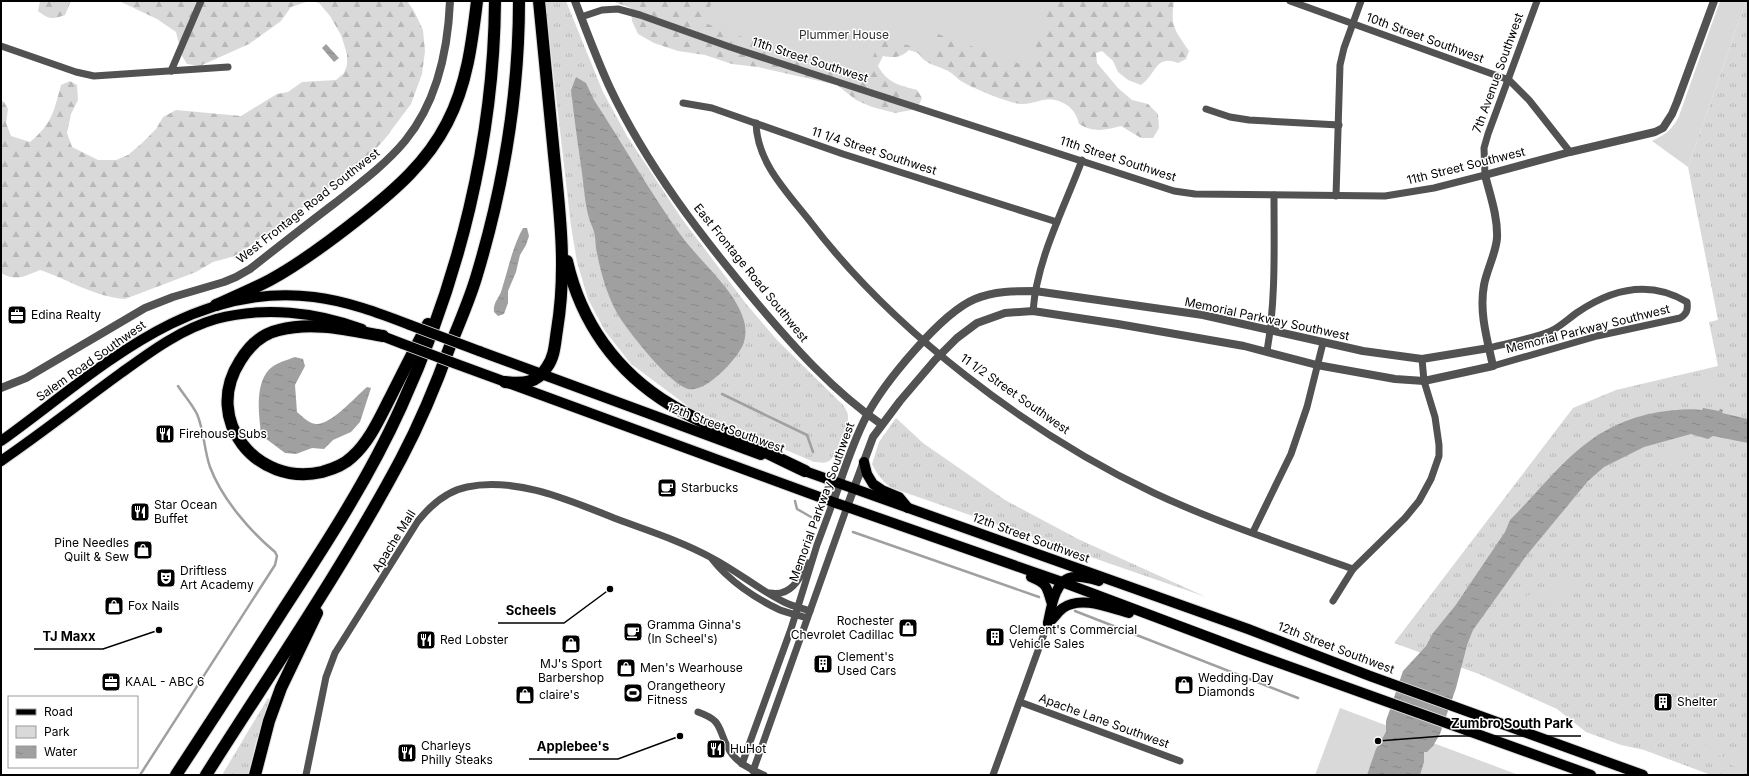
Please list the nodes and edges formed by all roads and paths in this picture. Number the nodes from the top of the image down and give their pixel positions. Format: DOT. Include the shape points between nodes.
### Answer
graph roads {
  1 [pos="201,1"];
  2 [pos="450,1"];
  3 [pos="477,1"];
  4 [pos="495,1"];
  5 [pos="519,1"];
  6 [pos="538,1"];
  7 [pos="575,1"];
  8 [pos="1290,1"];
  9 [pos="1361,1"];
  10 [pos="1537,1"];
  11 [pos="1714,1"];
  12 [pos="581,17"];
  13 [pos="1353,24"];
  14 [pos="1,46"];
  15 [pos="228,67"];
  16 [pos="171,72"];
  17 [pos="1509,80"];
  18 [pos="683,103"];
  19 [pos="1206,109"];
  20 [pos="756,123"];
  21 [pos="1339,124"];
  22 [pos="1570,152"];
  23 [pos="1082,160"];
  24 [pos="1485,175"];
  25 [pos="1274,195"];
  26 [pos="1336,196"];
  27 [pos="1057,222"];
  28 [pos="562,239"];
  29 [pos="449,282"];
  30 [pos="1035,291"];
  31 [pos="216,305"];
  32 [pos="1033,311"];
  33 [pos="410,325"];
  34 [pos="1270,329"];
  35 [pos="383,336"];
  36 [pos="924,340"];
  37 [pos="1323,343"];
  38 [pos="1489,348"];
  39 [pos="1267,351"];
  40 [pos="940,354"];
  41 [pos="1422,359"];
  42 [pos="1317,365"];
  43 [pos="1494,366"];
  44 [pos="542,374"];
  45 [pos="1424,381"];
  46 [pos="505,382"];
  47 [pos="1,388"];
  48 [pos="867,414"];
  49 [pos="882,424"];
  50 [pos="1,441"];
  51 [pos="1,461"];
  52 [pos="864,462"];
  53 [pos="805,471"];
  54 [pos="840,483"];
  55 [pos="854,488"];
  56 [pos="833,502"];
  57 [pos="847,507"];
  58 [pos="908,508"];
  59 [pos="1253,532"];
  60 [pos="817,544"];
  61 [pos="348,551"];
  62 [pos="711,557"];
  63 [pos="1013,565"];
  64 [pos="1353,569"];
  65 [pos="1062,582"];
  66 [pos="1135,588"];
  67 [pos="768,593"];
  68 [pos="1333,601"];
  69 [pos="1052,604"];
  70 [pos="796,610"];
  71 [pos="808,614"];
  72 [pos="1163,620"];
  73 [pos="1048,623"];
  74 [pos="1020,702"];
  75 [pos="698,712"];
  76 [pos="1180,760"];
  77 [pos="742,764"];
  78 [pos="753,771"];
  79 [pos="176,775"];
  80 [pos="206,775"];
  81 [pos="255,775"];
  82 [pos="306,775"];
  83 [pos="764,775"];
  84 [pos="993,775"];
  85 [pos="1591,775"];
  86 [pos="1643,775"];
  1 -- 16 [label="street"];
  2 -- 47 [label="street, West Frontage Road Southwest" via="445,48 439,73 422,116 405,141 366,180 236,277 144,308 26,378"];
  3 -- 31 [label="highway" via="472,43 461,90 447,123 417,168 390,194 336,237 256,287"];
  4 -- 29 [label="highway" via="491,81 484,138"];
  5 -- 61 [label="highway" via="515,82 505,153 493,217 476,278 418,425"];
  6 -- 28 [label="highway"];
  7 -- 12 [label="street, East Frontage Road Southwest"];
  8 -- 13 [label="street, 10th Street Southwest"];
  9 -- 13 [label="street"];
  10 -- 17 [label="street, 7th Avenue Southwest"];
  11 -- 22 [label="street, 11th Street Southwest" via="1677,102 1663,128 1646,135"];
  12 -- 23 [label="street, 11th Street Southwest" via="602,10 618,9 640,15 730,47"];
  12 -- 48 [label="street, East Frontage Road Southwest" via="610,88 631,129 689,220 800,352"];
  13 -- 17 [label="street, 10th Street Southwest"];
  13 -- 21 [label="street" via="1338,78"];
  14 -- 16 [label="street" via="86,75"];
  15 -- 16 [label="street"];
  17 -- 22 [label="street, 10th Street Southwest" via="1529,100"];
  17 -- 24 [label="street, 7th Avenue Southwest" via="1488,134 1484,153"];
  18 -- 20 [label="street, 11 1/4 Street Southwest" via="712,108"];
  19 -- 21 [label="street" via="1249,120"];
  20 -- 27 [label="street, 11 1/4 Street Southwest" via="843,154"];
  20 -- 36 [label="street, 11 1/2 Street Southwest" via="759,148 764,157 816,230 874,294"];
  21 -- 26 [label="street"];
  22 -- 24 [label="street, 11th Street Southwest"];
  23 -- 25 [label="street, 11th Street Southwest" via="1181,192"];
  23 -- 27 [label="street"];
  24 -- 26 [label="street, 11th Street Southwest" via="1409,193 1368,197"];
  24 -- 38 [label="street, 7th Avenue Southwest" via="1497,237 1483,294 1483,318"];
  25 -- 26 [label="street, 11th Street Southwest"];
  25 -- 34 [label="street" via="1274,283"];
  27 -- 30 [label="street"];
  28 -- 44 [label="highway" via="558,328 552,356"];
  28 -- 53 [label="highway" via="574,288 584,313 601,342 627,372 671,405"];
  29 -- 35 [label="highway" via="377,424 352,458 328,470 294,474 284,472 252,456 235,434 230,422 227,399 231,377 246,351 256,341 268,333 296,327 323,326"];
  29 -- 79 [label="highway" via="415,376 375,460 304,578"];
  30 -- 32 [label="street"];
  30 -- 34 [label="street, Memorial Parkway Southwest" via="1203,315"];
  30 -- 36 [label="street, Memorial Parkway Southwest" via="1001,292 976,298 952,313"];
  31 -- 33 [label="main road, Salem Road Southwest" via="261,297 298,295 355,306"];
  31 -- 50 [label="main road, Salem Road Southwest" via="175,321 140,340"];
  32 -- 39 [label="street, Memorial Parkway Southwest"];
  32 -- 40 [label="street, Memorial Parkway Southwest" via="1006,313 977,323"];
  33 -- 44 [label="main road, 12th Street Southwest, bridge"];
  34 -- 37 [label="street, Memorial Parkway Southwest"];
  34 -- 39 [label="street"];
  35 -- 46 [label="main road, bridge"];
  35 -- 51 [label="main road" via="329,318 290,313 237,315 215,320 174,337 144,356"];
  36 -- 40 [label="street, 11 1/2 Street Southwest"];
  36 -- 48 [label="street, Memorial Parkway Southwest"];
  37 -- 41 [label="street, Memorial Parkway Southwest"];
  37 -- 42 [label="street"];
  38 -- 41 [label="street, Memorial Parkway Southwest"];
  38 -- 43 [label="street, 7th Avenue Southwest"];
  38 -- 43 [label="street, Memorial Parkway Southwest" via="1551,330 1592,303 1630,289 1660,292 1687,302 1688,310 1680,318 1597,336"];
  39 -- 42 [label="street, Memorial Parkway Southwest"];
  40 -- 49 [label="street, Memorial Parkway Southwest"];
  40 -- 59 [label="street, 11 1/2 Street Southwest" via="1035,425 1092,460 1160,495"];
  41 -- 45 [label="street"];
  42 -- 45 [label="street, Memorial Parkway Southwest" via="1395,379"];
  42 -- 59 [label="street" via="1307,407 1291,454"];
  43 -- 45 [label="street, Memorial Parkway Southwest"];
  44 -- 46 [label="highway" via="525,384"];
  44 -- 53 [label="main road, 12th Street Southwest"];
  45 -- 64 [label="street" via="1438,428 1440,445 1431,479 1410,512"];
  46 -- 56 [label="main road"];
  48 -- 49 [label="street, East Frontage Road Southwest"];
  48 -- 54 [label="street, Memorial Parkway Southwest"];
  49 -- 52 [label="street, Memorial Parkway Southwest" via="873,437"];
  52 -- 55 [label="street, Memorial Parkway Southwest"];
  52 -- 58 [label="main road" via="867,474 874,484 899,497"];
  53 -- 54 [label="main road, 12th Street Southwest"];
  54 -- 55 [label="main road, 12th Street Southwest"];
  54 -- 56 [label="street, Memorial Parkway Southwest"];
  55 -- 57 [label="street, Memorial Parkway Southwest"];
  55 -- 58 [label="main road, 12th Street Southwest"];
  56 -- 57 [label="main road"];
  56 -- 60 [label="street, Memorial Parkway Southwest"];
  57 -- 63 [label="main road"];
  57 -- 71 [label="street, Memorial Parkway Southwest"];
  58 -- 66 [label="main road, 12th Street Southwest"];
  59 -- 64 [label="street, 11 1/2 Street Southwest"];
  60 -- 67 [label="street" via="798,582 792,588 777,594"];
  60 -- 70 [label="street, Memorial Parkway Southwest"];
  61 -- 80 [label="highway"];
  61 -- 81 [label="highway" via="281,688 267,727"];
  62 -- 67 [label="street, Apache Mall"];
  62 -- 70 [label="street" via="722,572 735,582 781,610"];
  62 -- 82 [label="street, Apache Mall" via="679,542 532,490 492,485 466,487 454,492 436,502 418,521 335,653 326,676"];
  63 -- 65 [label="main road"];
  63 -- 69 [label="main road" via="1020,573 1048,587"];
  64 -- 68 [label="street"];
  65 -- 66 [label="main road" via="1075,577"];
  65 -- 69 [label="main road"];
  65 -- 72 [label="main road"];
  66 -- 86 [label="main road, 12th Street Southwest"];
  67 -- 70 [label="street, Apache Mall"];
  69 -- 73 [label="main road"];
  70 -- 71 [label="street"];
  70 -- 77 [label="street, Memorial Parkway Southwest"];
  71 -- 78 [label="street, Memorial Parkway Southwest"];
  72 -- 73 [label="main road" via="1080,601 1064,607 1056,618"];
  72 -- 85 [label="main road"];
  73 -- 74 [label="street"];
  74 -- 76 [label="street, Apache Lane Southwest"];
  74 -- 84 [label="street"];
  75 -- 77 [label="street" via="717,722 728,749"];
  77 -- 78 [label="street"];
  78 -- 83 [label="street"];
}
